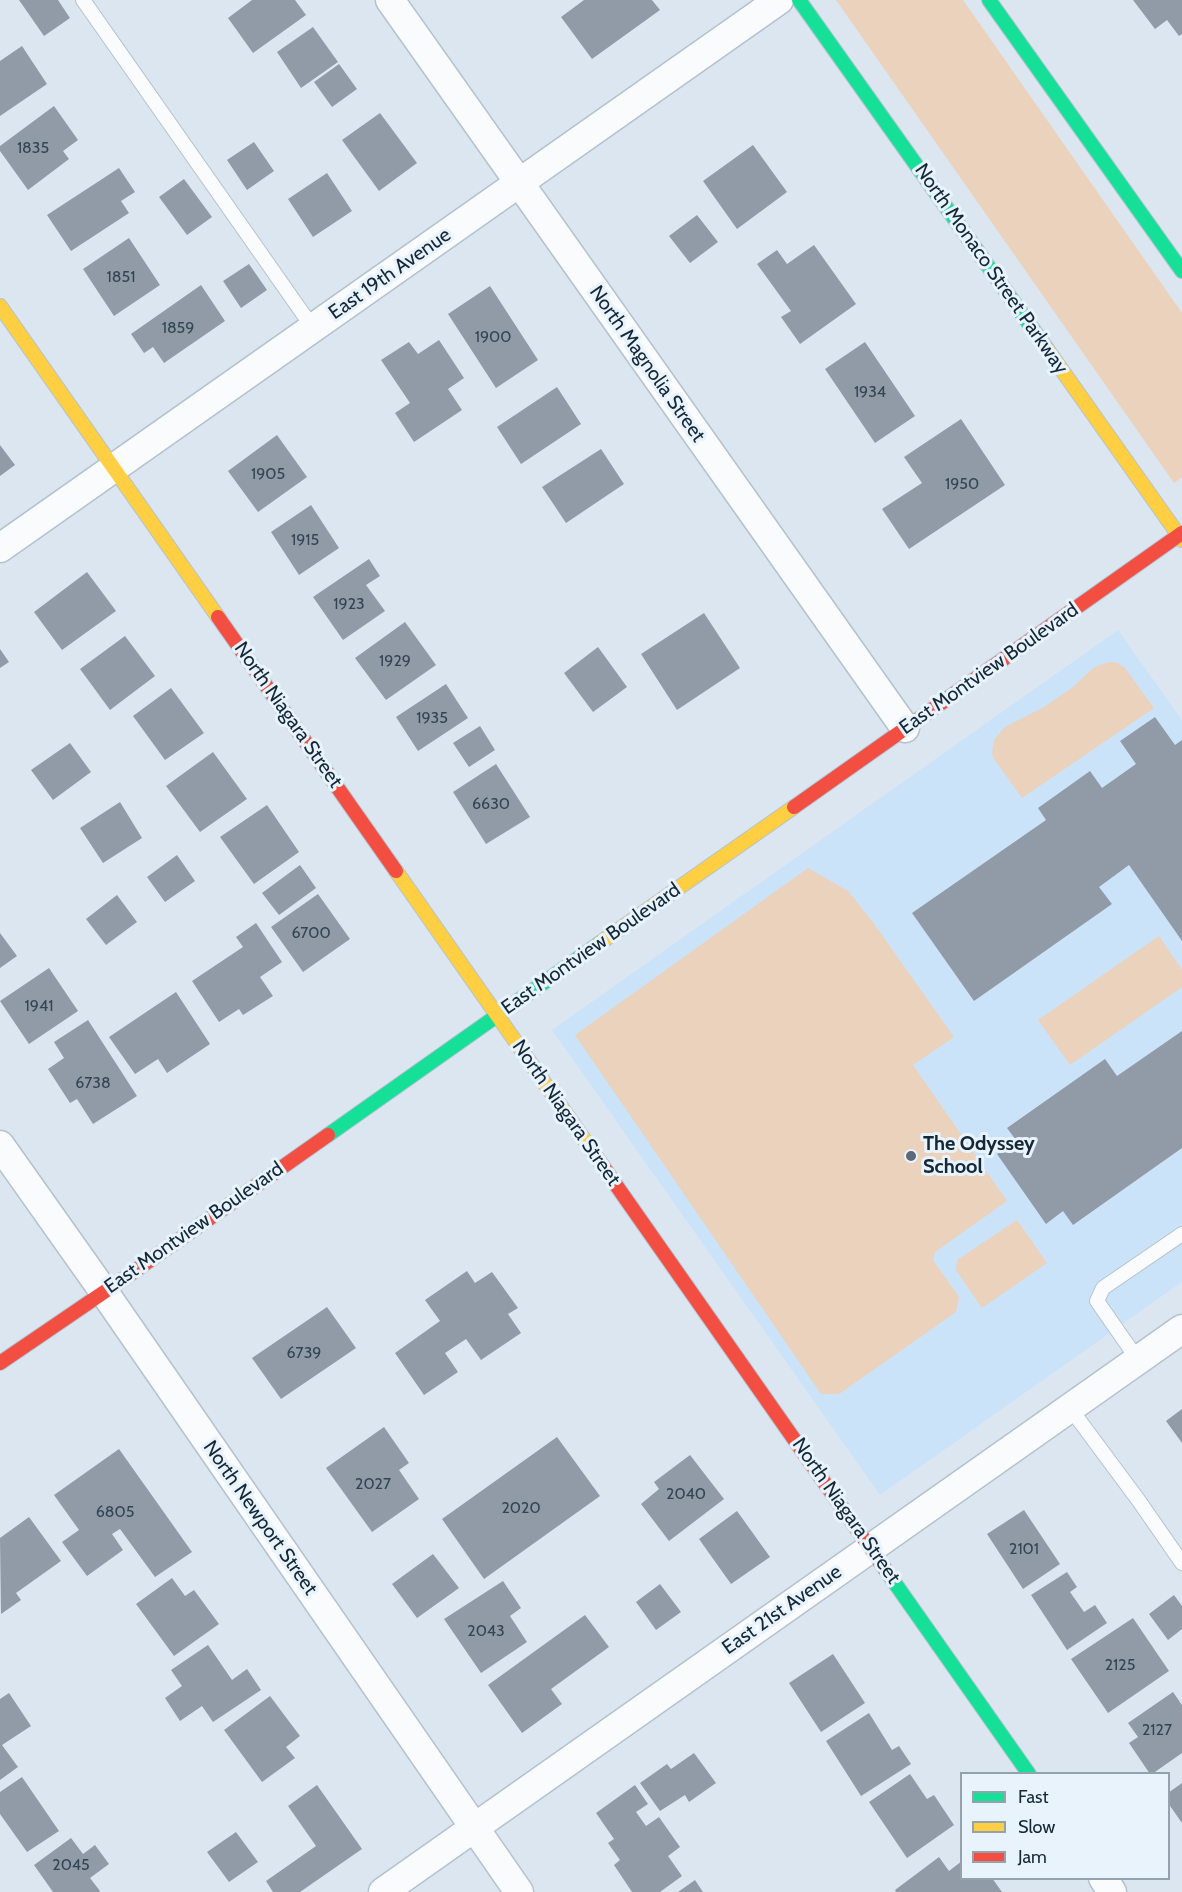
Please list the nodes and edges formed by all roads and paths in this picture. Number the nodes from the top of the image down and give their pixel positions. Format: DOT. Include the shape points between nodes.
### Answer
graph roads {
  1 [pos="83,0"];
  2 [pos="390,0"];
  3 [pos="779,0"];
  4 [pos="799,0"];
  5 [pos="989,0"];
  6 [pos="519,184"];
  7 [pos="1182,271"];
  8 [pos="0,306"];
  9 [pos="313,328"];
  10 [pos="114,468"];
  11 [pos="1181,536"];
  12 [pos="0,548"];
  13 [pos="905,728"];
  14 [pos="498,1014"];
  15 [pos="0,1145"];
  16 [pos="1182,1234"];
  17 [pos="104,1292"];
  18 [pos="1182,1329"];
  19 [pos="1138,1360"];
  20 [pos="0,1363"];
  21 [pos="1070,1408"];
  22 [pos="871,1547"];
  23 [pos="1182,1563"];
  24 [pos="1028,1772"];
  25 [pos="474,1828"];
  26 [pos="383,1892"];
  27 [pos="519,1892"];
  1 -- 9 [label="lane"];
  2 -- 6 [label="street, North Magnolia Street"];
  3 -- 6 [label="street, East 19th Avenue"];
  4 -- 11 [label="main road, North Monaco Street Parkway"];
  5 -- 7 [label="main road"];
  6 -- 9 [label="street, East 19th Avenue"];
  6 -- 13 [label="street, North Magnolia Street"];
  8 -- 10 [label="main road, North Niagara Street"];
  9 -- 10 [label="street, East 19th Avenue"];
  10 -- 12 [label="street, East 19th Avenue"];
  10 -- 14 [label="main road, North Niagara Street"];
  11 -- 13 [label="main road, East Montview Boulevard"];
  13 -- 14 [label="main road, East Montview Boulevard"];
  14 -- 17 [label="main road, East Montview Boulevard"];
  14 -- 22 [label="main road, North Niagara Street"];
  15 -- 17 [label="street, North Newport Street"];
  16 -- 19 [label="lane" via="1103,1288 1097,1301"];
  17 -- 20 [label="main road, East Montview Boulevard"];
  17 -- 25 [label="street, North Newport Street"];
  18 -- 19 [label="street, East 21st Avenue"];
  19 -- 21 [label="street, East 21st Avenue"];
  21 -- 22 [label="street, East 21st Avenue"];
  21 -- 23 [label="lane"];
  22 -- 24 [label="main road, North Niagara Street"];
  22 -- 25 [label="street, East 21st Avenue"];
  25 -- 26 [label="street, East 21st Avenue"];
  25 -- 27 [label="street, North Newport Street"];
}
